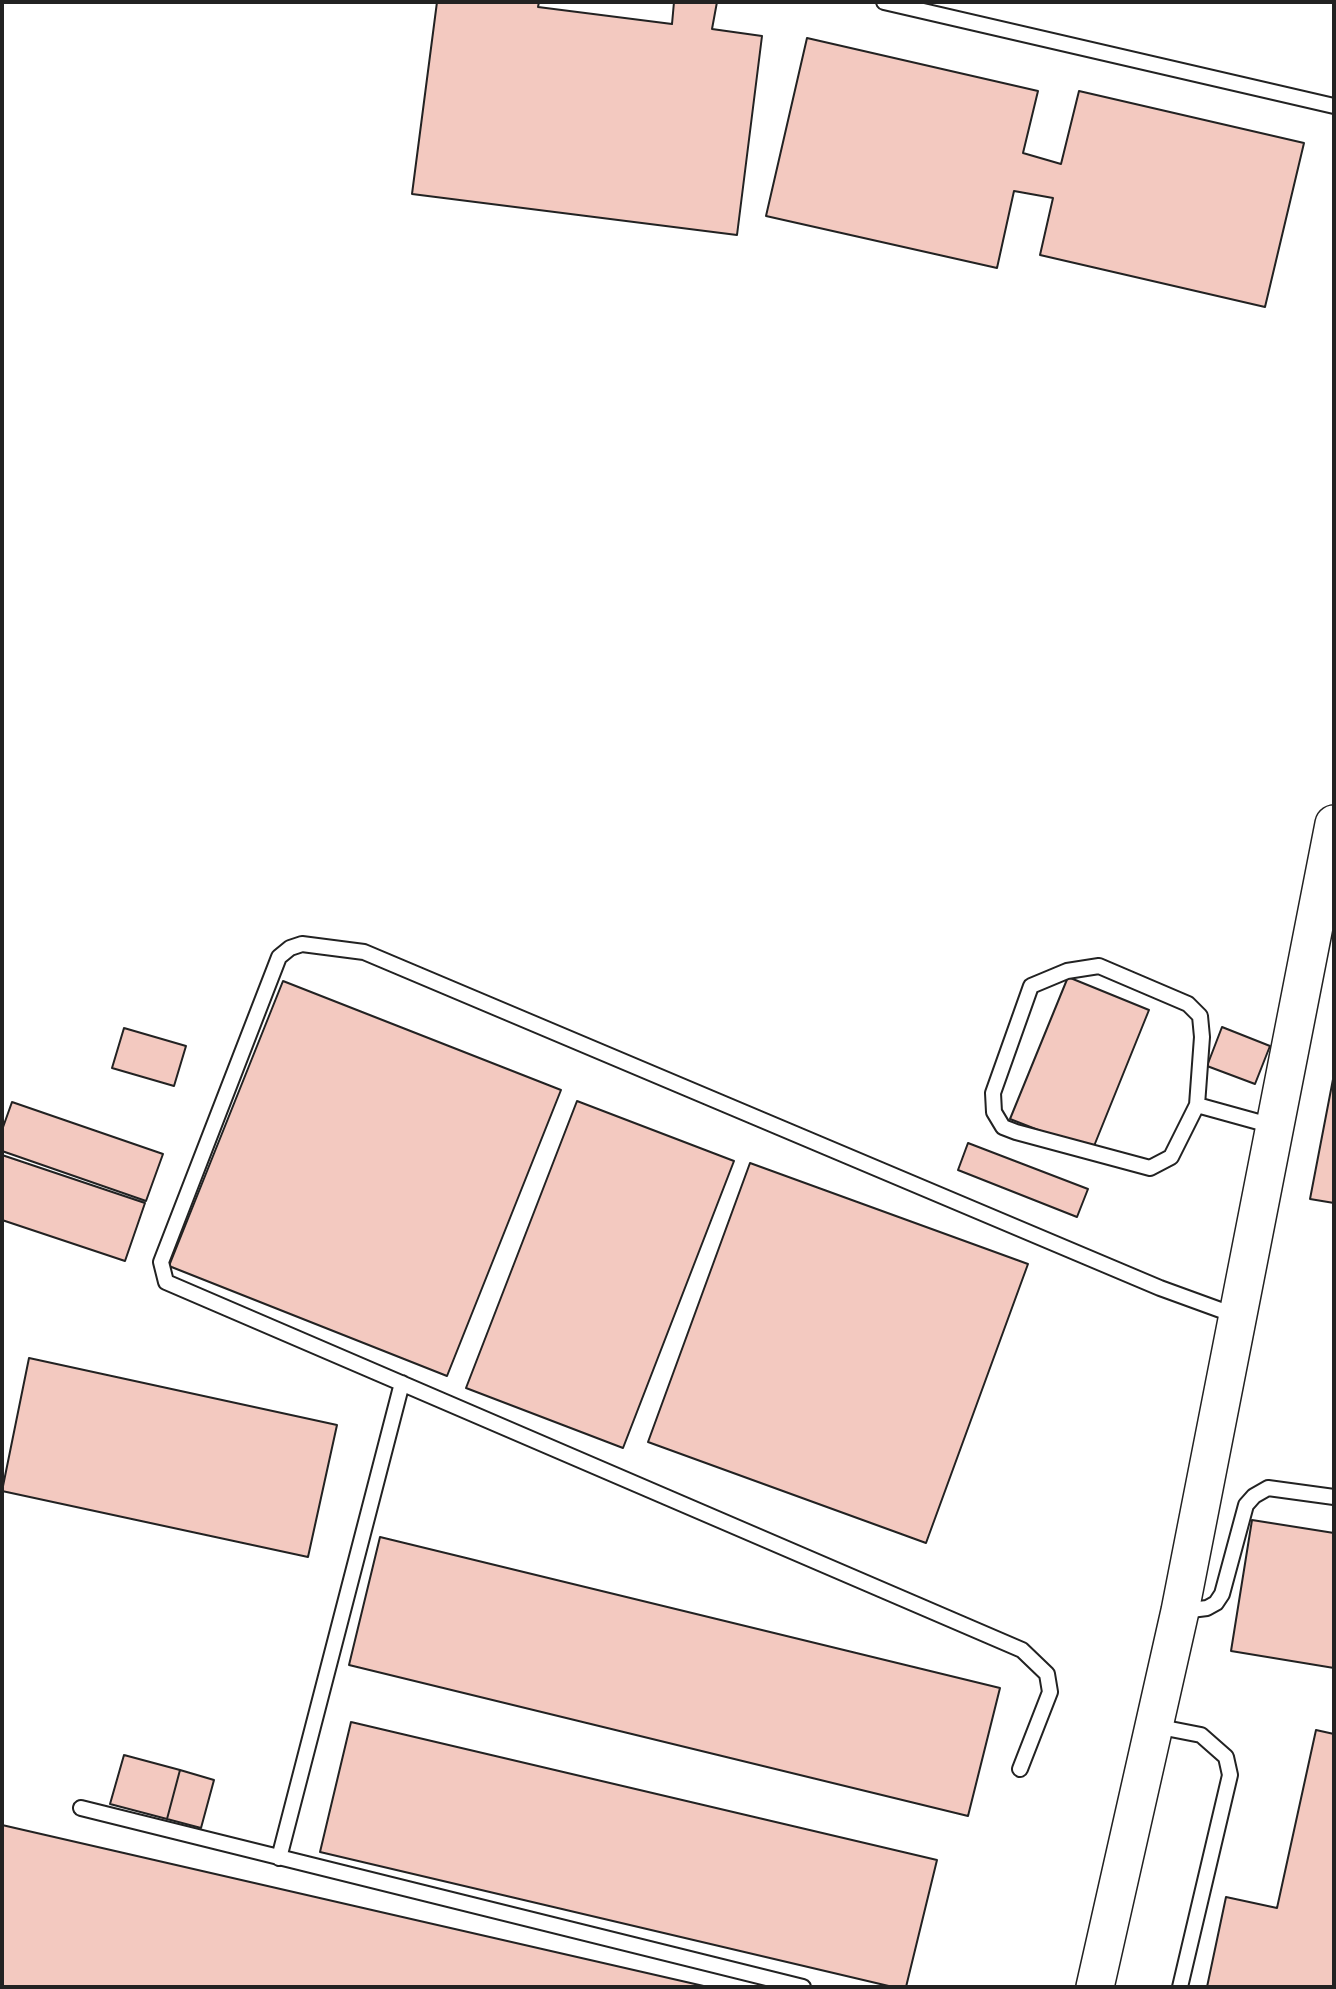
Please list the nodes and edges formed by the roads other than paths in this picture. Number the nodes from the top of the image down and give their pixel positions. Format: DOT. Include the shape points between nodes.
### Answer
graph roads {
  1 [pos="884,2"];
  2 [pos="1334,106"];
  3 [pos="1334,824"];
  4 [pos="1197,1105"];
  5 [pos="1274,1126"];
  6 [pos="1237,1315"];
  7 [pos="402,1383"];
  8 [pos="1334,1497"];
  9 [pos="1180,1611"];
  10 [pos="1153,1726"];
  11 [pos="1020,1769"];
  12 [pos="81,1808"];
  13 [pos="279,1858"];
  14 [pos="803,1987"];
  15 [pos="1095,1987"];
  16 [pos="1180,1987"];
  1 -- 2 [label="lane"];
  3 -- 5 [label="street"];
  4 -- 4 [label="lane" via="1171,1157 1150,1168 1003,1127 994,1112 993,1093 1031,986 1067,971 1099,966 1195,1008 1202,1037"];
  4 -- 5 [label="lane"];
  5 -- 6 [label="street"];
  6 -- 7 [label="lane" via="1160,1288 364,952 302,944 279,957 161,1262 162,1273 166,1282"];
  6 -- 9 [label="street"];
  7 -- 11 [label="lane" via="1022,1650 1048,1674 1050,1692"];
  7 -- 13 [label="lane"];
  8 -- 9 [label="lane" via="1268,1488 1254,1496 1246,1505 1223,1594 1207,1608"];
  9 -- 10 [label="street"];
  10 -- 15 [label="street"];
  10 -- 16 [label="lane" via="1201,1735 1226,1757 1230,1775"];
  12 -- 13 [label="lane"];
  13 -- 14 [label="lane"];
}
